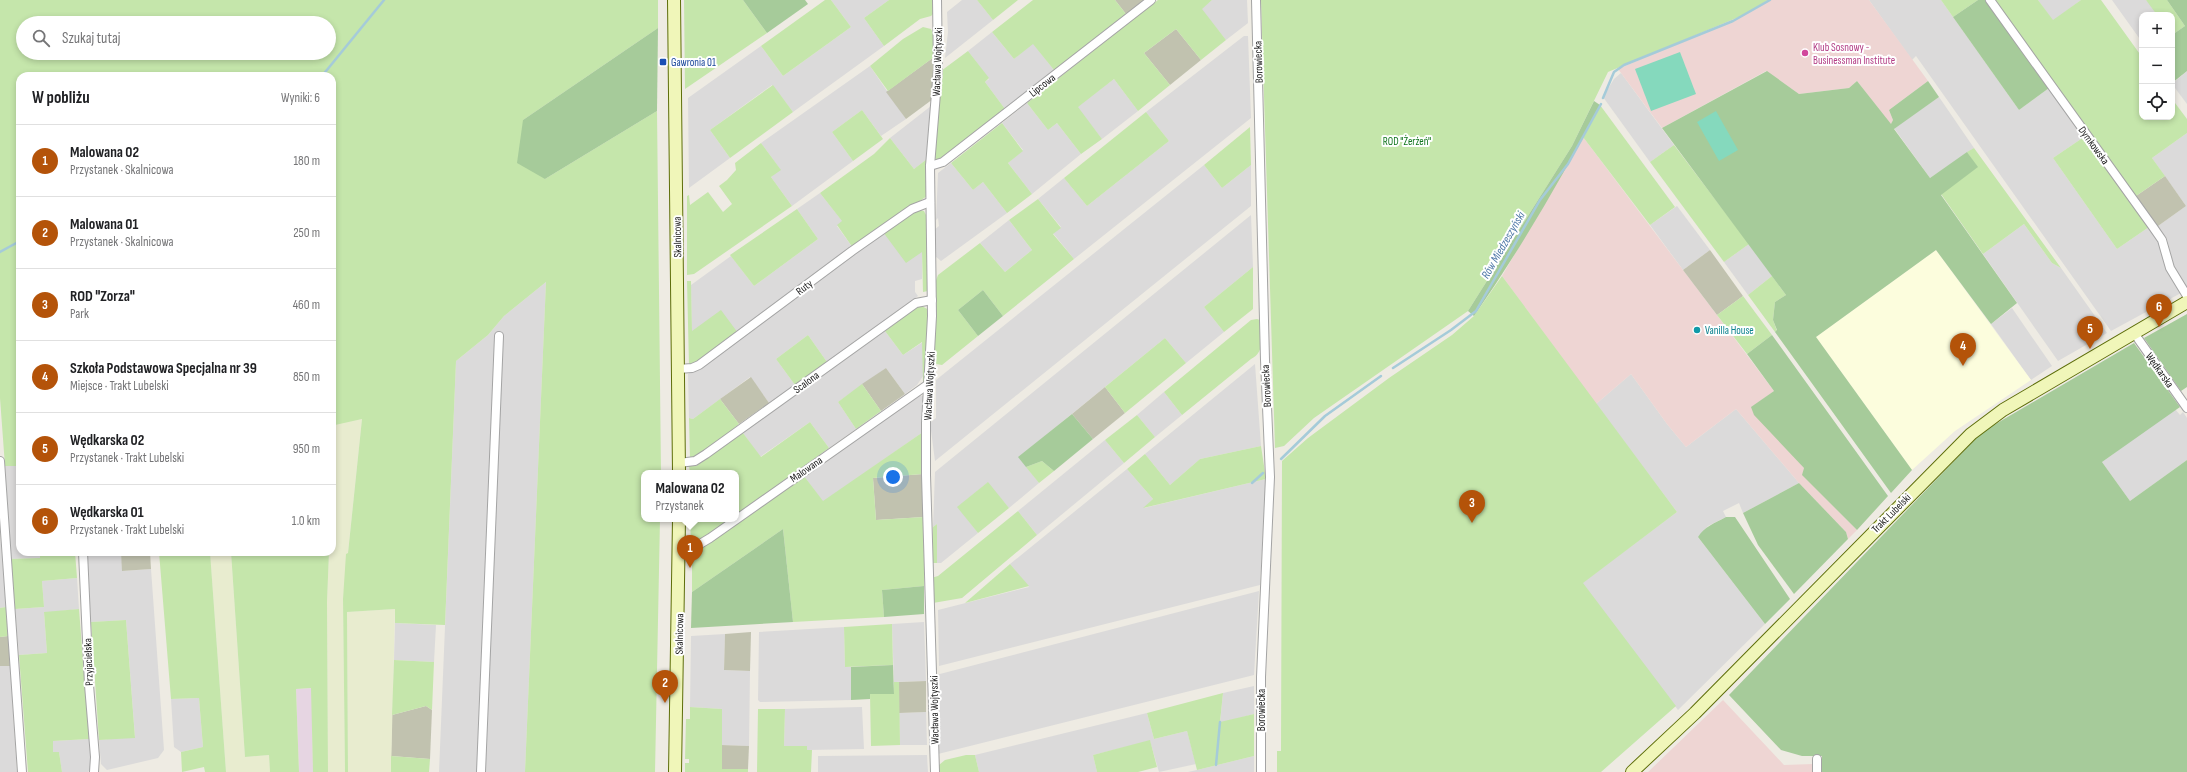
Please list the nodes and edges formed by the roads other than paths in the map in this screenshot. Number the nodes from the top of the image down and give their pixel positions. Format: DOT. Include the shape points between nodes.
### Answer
graph roads {
  1 [pos="674,0"];
  2 [pos="938,0"];
  3 [pos="1150,0"];
  4 [pos="1256,0"];
  5 [pos="1990,0"];
  6 [pos="930,166"];
  7 [pos="930,202"];
  8 [pos="2187,296"];
  9 [pos="932,300"];
  10 [pos="2187,302"];
  11 [pos="2134,333"];
  12 [pos="500,336"];
  13 [pos="678,369"];
  14 [pos="930,383"];
  15 [pos="2187,408"];
  16 [pos="0,461"];
  17 [pos="679,468"];
  18 [pos="739,518"];
  19 [pos="679,522"];
  20 [pos="733,522"];
  21 [pos="679,546"];
  22 [pos="83,556"];
  23 [pos="1817,759"];
  24 [pos="22,772"];
  25 [pos="94,772"];
  26 [pos="481,772"];
  27 [pos="676,772"];
  28 [pos="935,772"];
  29 [pos="1261,772"];
  30 [pos="1632,772"];
  31 [pos="1817,772"];
  1 -- 13 [label="street, Skalnicowa"];
  2 -- 6 [label="street, Wacława Wojtyszki" via="938,69"];
  3 -- 6 [label="street, Lipcowa" via="943,162"];
  4 -- 29 [label="street, Borowiecka" via="1270,477 1261,677"];
  5 -- 8 [label="street, Dymkowska" via="2162,240 2170,268"];
  6 -- 7 [label="street, Wacława Wojtyszki"];
  7 -- 9 [label="street, Wacława Wojtyszki"];
  7 -- 13 [label="street, Ruty" via="912,208 699,365"];
  9 -- 14 [label="street, Wacława Wojtyszki"];
  9 -- 17 [label="street, Scalona" via="916,303 706,454"];
  10 -- 11 [label="street, Trakt Lubelski"];
  11 -- 15 [label="street, Wędkarska"];
  11 -- 30 [label="street, Trakt Lubelski" via="2003,410 1965,438 1679,729"];
  12 -- 26 [label="street"];
  13 -- 17 [label="street, Skalnicowa"];
  14 -- 18 [label="street, Malowana"];
  14 -- 28 [label="street, Wacława Wojtyszki" via="926,423 926,476"];
  16 -- 24 [label="street"];
  19 -- 21 [label="street, Skalnicowa"];
  20 -- 21 [label="street, Malowana" via="700,544"];
  21 -- 27 [label="street, Skalnicowa"];
  22 -- 25 [label="street, Przyjacielska" via="88,685 95,750"];
  23 -- 31 [label="street"];
}
